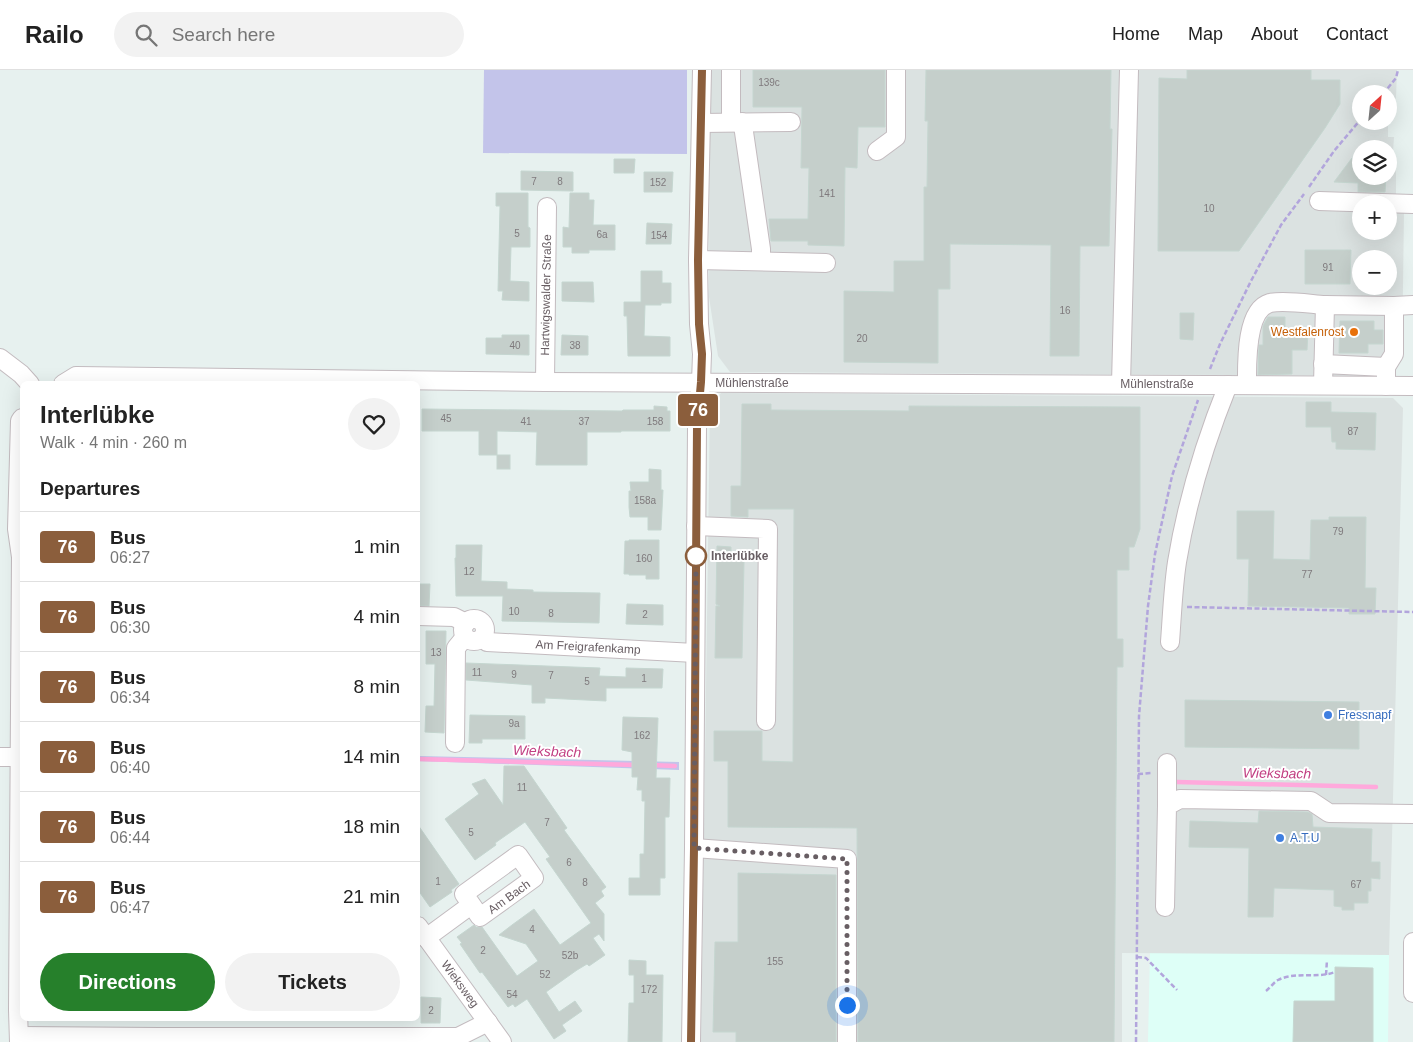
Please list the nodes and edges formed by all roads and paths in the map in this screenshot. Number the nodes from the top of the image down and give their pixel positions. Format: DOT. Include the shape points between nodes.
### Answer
graph roads {
  1 [pos="702,70"];
  2 [pos="731,70"];
  3 [pos="896,70"];
  4 [pos="1129,70"];
  5 [pos="1398,70"];
  6 [pos="1390,85"];
  7 [pos="736,122"];
  8 [pos="790,122"];
  9 [pos="701,123"];
  10 [pos="1352,130"];
  11 [pos="877,151"];
  12 [pos="1319,201"];
  13 [pos="1413,204"];
  14 [pos="547,207"];
  15 [pos="698,260"];
  16 [pos="761,261"];
  17 [pos="826,264"];
  18 [pos="1325,305"];
  19 [pos="1413,305"];
  20 [pos="1394,306"];
  21 [pos="0,358"];
  22 [pos="1323,364"];
  23 [pos="1386,367"];
  24 [pos="27,381"];
  25 [pos="68,381"];
  26 [pos="253,381"];
  27 [pos="420,382"];
  28 [pos="545,382"];
  29 [pos="701,382"];
  30 [pos="1121,384"];
  31 [pos="1204,384"];
  32 [pos="1228,384"];
  33 [pos="1247,385"];
  34 [pos="1323,385"];
  35 [pos="1386,386"];
  36 [pos="1413,386"];
  37 [pos="20,421"];
  38 [pos="696,526"];
  39 [pos="20,550"];
  40 [pos="1173,607"];
  41 [pos="1413,612"];
  42 [pos="420,616"];
  43 [pos="466,630"];
  44 [pos="1170,642"];
  45 [pos="695,653"];
  46 [pos="766,721"];
  47 [pos="455,743"];
  48 [pos="0,757"];
  49 [pos="20,757"];
  50 [pos="1167,763"];
  51 [pos="1167,806"];
  52 [pos="1413,814"];
  53 [pos="20,841"];
  54 [pos="694,848"];
  55 [pos="471,905"];
  56 [pos="1165,907"];
  57 [pos="422,932"];
  58 [pos="1413,942"];
  59 [pos="1137,957"];
  60 [pos="1327,960"];
  61 [pos="1335,972"];
  62 [pos="1326,975"];
  63 [pos="1177,990"];
  64 [pos="1266,991"];
  65 [pos="1413,993"];
  66 [pos="488,1022"];
  67 [pos="19,1039"];
  68 [pos="502,1042"];
  69 [pos="690,1042"];
  70 [pos="847,1042"];
  71 [pos="1136,1042"];
  1 -- 9 [label="street"];
  2 -- 7 [label="street"];
  3 -- 11 [label="street" via="896,137"];
  4 -- 30 [label="street"];
  5 -- 6 [label="path"];
  7 -- 8 [label="street"];
  7 -- 9 [label="street"];
  7 -- 16 [label="street" via="744,132"];
  9 -- 15 [label="street"];
  10 -- 31 [label="path" via="1281,225 1250,281"];
  12 -- 13 [label="street"];
  14 -- 28 [label="street, Hartwigswalder Straße"];
  15 -- 16 [label="street"];
  15 -- 29 [label="street"];
  16 -- 17 [label="street"];
  18 -- 20 [label="street"];
  18 -- 22 [label="street"];
  18 -- 33 [label="street" via="1276,302 1261,309 1255,319 1247,352"];
  19 -- 20 [label="street"];
  20 -- 23 [label="street" via="1394,354"];
  21 -- 24 [label="street"];
  22 -- 23 [label="street"];
  22 -- 34 [label="street"];
  23 -- 35 [label="street"];
  25 -- 26 [label="street, Mühlenstraße" via="76,376"];
  27 -- 28 [label="street, Mühlenstraße"];
  28 -- 29 [label="street, Mühlenstraße"];
  29 -- 30 [label="street, Mühlenstraße"];
  29 -- 38 [label="street"];
  30 -- 31 [label="street, Mühlenstraße"];
  31 -- 32 [label="street, Mühlenstraße"];
  31 -- 59 [label="path" via="1172,476 1149,598 1139,716"];
  32 -- 33 [label="street, Mühlenstraße"];
  32 -- 40 [label="street" via="1193,484 1177,562"];
  33 -- 34 [label="street, Mühlenstraße"];
  34 -- 35 [label="street, Mühlenstraße"];
  35 -- 36 [label="street, Mühlenstraße"];
  37 -- 39 [label="street" via="17,529"];
  38 -- 45 [label="street"];
  38 -- 46 [label="street" via="768,529"];
  40 -- 41 [label="path"];
  40 -- 44 [label="street"];
  42 -- 43 [label="street, Am Freigrafenkamp" via="454,617"];
  43 -- 45 [label="street, Am Freigrafenkamp" via="469,640 474,641 483,637 487,642"];
  43 -- 47 [label="street" via="456,648"];
  45 -- 54 [label="street"];
  48 -- 49 [label="street"];
  50 -- 51 [label="street"];
  51 -- 52 [label="street" via="1180,799 1311,801 1329,813"];
  51 -- 56 [label="street"];
  53 -- 67 [label="street"];
  54 -- 69 [label="street"];
  54 -- 70 [label="street" via="847,859"];
  55 -- 57 [label="street, Am Bach"];
  57 -- 66 [label="street, Wieksweg"];
  58 -- 65 [label="street"];
  59 -- 63 [label="path" via="1146,958"];
  59 -- 71 [label="path"];
  60 -- 62 [label="path"];
  61 -- 62 [label="path"];
  62 -- 64 [label="path" via="1298,975 1278,980"];
  66 -- 67 [label="street" via="458,1037"];
  66 -- 68 [label="street, Wieksweg"];
}
